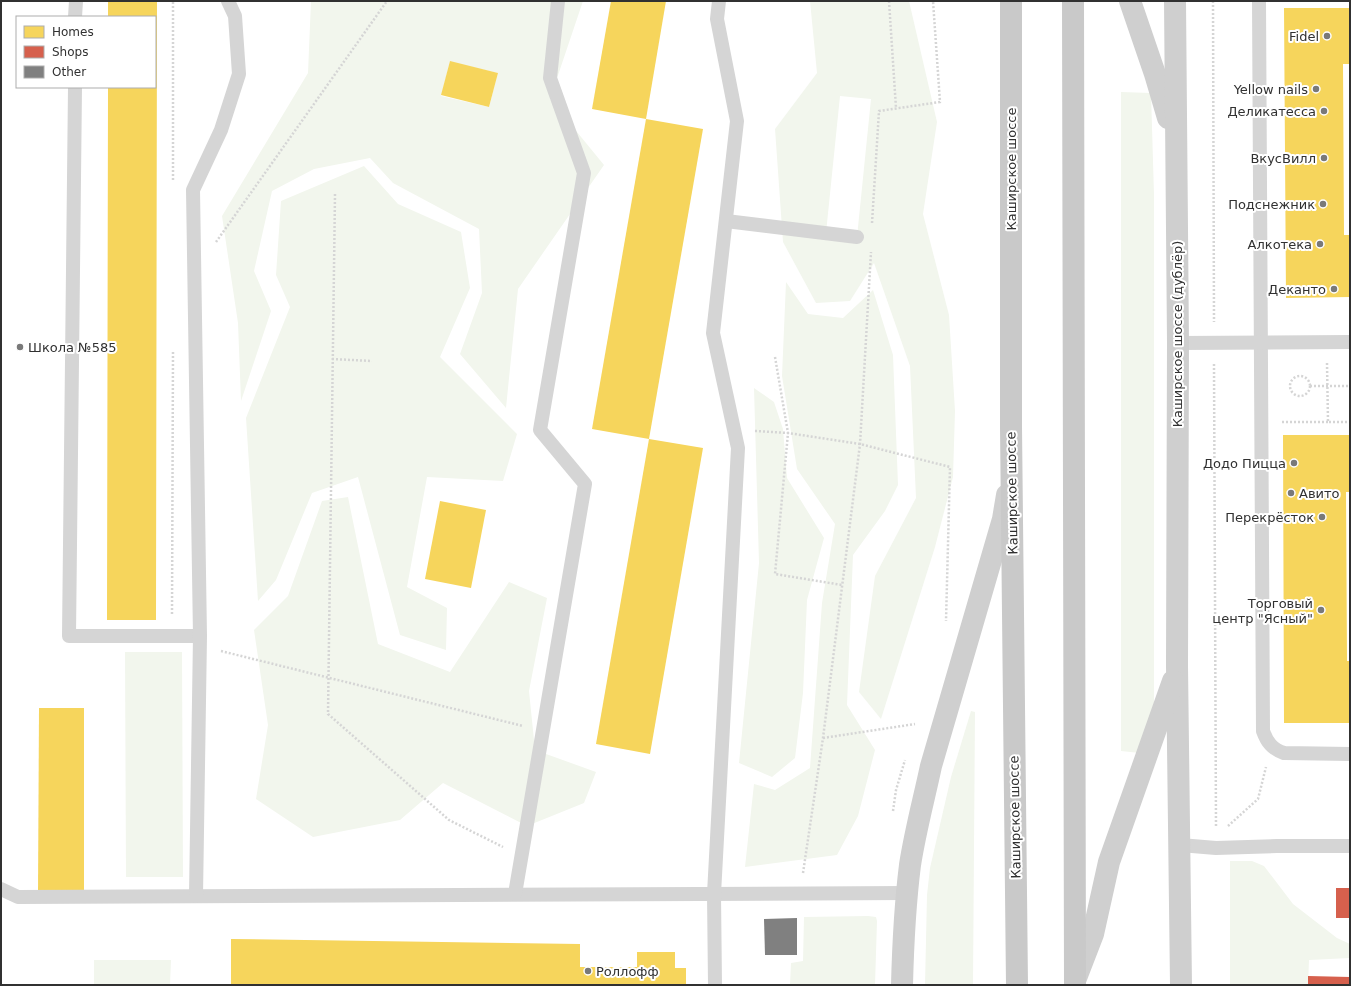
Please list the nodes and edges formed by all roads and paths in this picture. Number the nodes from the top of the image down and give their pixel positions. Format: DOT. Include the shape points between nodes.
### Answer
graph roads {
  1 [pos="76,1"];
  2 [pos="173,1"];
  3 [pos="228,1"];
  4 [pos="388,1"];
  5 [pos="558,1"];
  6 [pos="719,1"];
  7 [pos="889,1"];
  8 [pos="933,1"];
  9 [pos="1012,1"];
  10 [pos="1073,1"];
  11 [pos="1130,1"];
  12 [pos="1175,1"];
  13 [pos="1213,1"];
  14 [pos="1259,1"];
  15 [pos="76,16"];
  16 [pos="75,88"];
  17 [pos="896,108"];
  18 [pos="1175,144"];
  19 [pos="173,185"];
  20 [pos="335,194"];
  21 [pos="726,221"];
  22 [pos="872,230"];
  23 [pos="857,237"];
  24 [pos="871,245"];
  25 [pos="194,272"];
  26 [pos="1214,326"];
  27 [pos="1260,342"];
  28 [pos="1327,342"];
  29 [pos="1350,342"];
  30 [pos="1178,343"];
  31 [pos="173,351"];
  32 [pos="775,357"];
  33 [pos="332,359"];
  34 [pos="1214,359"];
  35 [pos="372,360"];
  36 [pos="1310,386"];
  37 [pos="1327,386"];
  38 [pos="1350,386"];
  39 [pos="1261,422"];
  40 [pos="1328,422"];
  41 [pos="1350,422"];
  42 [pos="734,429"];
  43 [pos="788,433"];
  44 [pos="860,444"];
  45 [pos="1012,472"];
  46 [pos="842,585"];
  47 [pos="946,623"];
  48 [pos="172,636"];
  49 [pos="200,641"];
  50 [pos="1178,666"];
  51 [pos="328,678"];
  52 [pos="918,717"];
  53 [pos="915,724"];
  54 [pos="543,731"];
  55 [pos="913,732"];
  56 [pos="823,738"];
  57 [pos="1271,746"];
  58 [pos="907,754"];
  59 [pos="1350,754"];
  60 [pos="893,814"];
  61 [pos="1216,829"];
  62 [pos="1226,829"];
  63 [pos="1180,845"];
  64 [pos="1350,846"];
  65 [pos="521,856"];
  66 [pos="1,889"];
  67 [pos="800,893"];
  68 [pos="907,893"];
  69 [pos="515,894"];
  70 [pos="714,894"];
  71 [pos="196,896"];
  72 [pos="1075,982"];
  73 [pos="715,985"];
  74 [pos="902,985"];
  75 [pos="1017,985"];
  76 [pos="1181,985"];
  1 -- 15 [label="lane"];
  2 -- 19 [label="path"];
  3 -- 25 [label="lane" via="235,16 239,74 221,130 193,190"];
  4 -- 25 [label="path"];
  5 -- 54 [label="lane" via="550,78 584,173 540,430 585,484"];
  6 -- 21 [label="lane" via="717,19 738,121"];
  7 -- 17 [label="path"];
  8 -- 17 [label="path" via="940,102"];
  9 -- 45 [label="main road, Каширское шоссе"];
  10 -- 72 [label="main road"];
  11 -- 18 [label="main road"];
  12 -- 18 [label="main road, Каширское шоссе (дублёр)"];
  13 -- 26 [label="path"];
  14 -- 27 [label="lane"];
  16 -- 48 [label="lane" via="69,636"];
  17 -- 22 [label="path" via="879,110"];
  18 -- 30 [label="main road, Каширское шоссе (дублёр)"];
  20 -- 33 [label="path"];
  21 -- 23 [label="lane"];
  21 -- 42 [label="lane" via="713,333"];
  24 -- 44 [label="path"];
  25 -- 49 [label="lane"];
  27 -- 28 [label="lane"];
  27 -- 30 [label="lane"];
  27 -- 39 [label="lane"];
  28 -- 29 [label="lane"];
  28 -- 37 [label="path"];
  30 -- 50 [label="main road, Каширское шоссе (дублёр)"];
  31 -- 48 [label="path"];
  32 -- 43 [label="path"];
  33 -- 35 [label="path"];
  33 -- 51 [label="path"];
  34 -- 61 [label="path"];
  36 -- 36 [label="path" via="1308,392 1300,396 1291,392 1289,386 1291,380 1300,375 1306,377"];
  36 -- 37 [label="path"];
  37 -- 38 [label="path"];
  37 -- 40 [label="path"];
  39 -- 40 [label="path"];
  39 -- 57 [label="lane" via="1263,730"];
  40 -- 41 [label="path"];
  42 -- 43 [label="path"];
  42 -- 70 [label="lane" via="738,448"];
  43 -- 44 [label="path"];
  43 -- 46 [label="path" via="775,574"];
  44 -- 46 [label="path"];
  44 -- 47 [label="path" via="950,467"];
  45 -- 68 [label="main road" via="1003,519 931,766 910,864"];
  45 -- 75 [label="main road, Каширское шоссе"];
  46 -- 56 [label="path"];
  48 -- 49 [label="lane"];
  49 -- 51 [label="path"];
  49 -- 71 [label="lane"];
  50 -- 63 [label="main road, Каширское шоссе (дублёр)"];
  50 -- 72 [label="main road" via="1109,862 1093,934"];
  51 -- 54 [label="path"];
  51 -- 65 [label="path" via="328,714 449,820"];
  52 -- 53 [label="path"];
  53 -- 55 [label="path"];
  53 -- 56 [label="path"];
  54 -- 65 [label="lane"];
  56 -- 67 [label="path"];
  57 -- 59 [label="lane" via="1284,753 1293,754"];
  57 -- 62 [label="path" via="1258,799"];
  58 -- 60 [label="path" via="896,790"];
  63 -- 64 [label="lane" via="1216,848"];
  63 -- 76 [label="main road, Каширское шоссе (дублёр)"];
  65 -- 69 [label="lane"];
  66 -- 71 [label="lane" via="18,897"];
  67 -- 68 [label="lane"];
  67 -- 70 [label="lane"];
  68 -- 74 [label="main road"];
  69 -- 70 [label="lane"];
  69 -- 71 [label="lane"];
  70 -- 73 [label="lane"];
}
